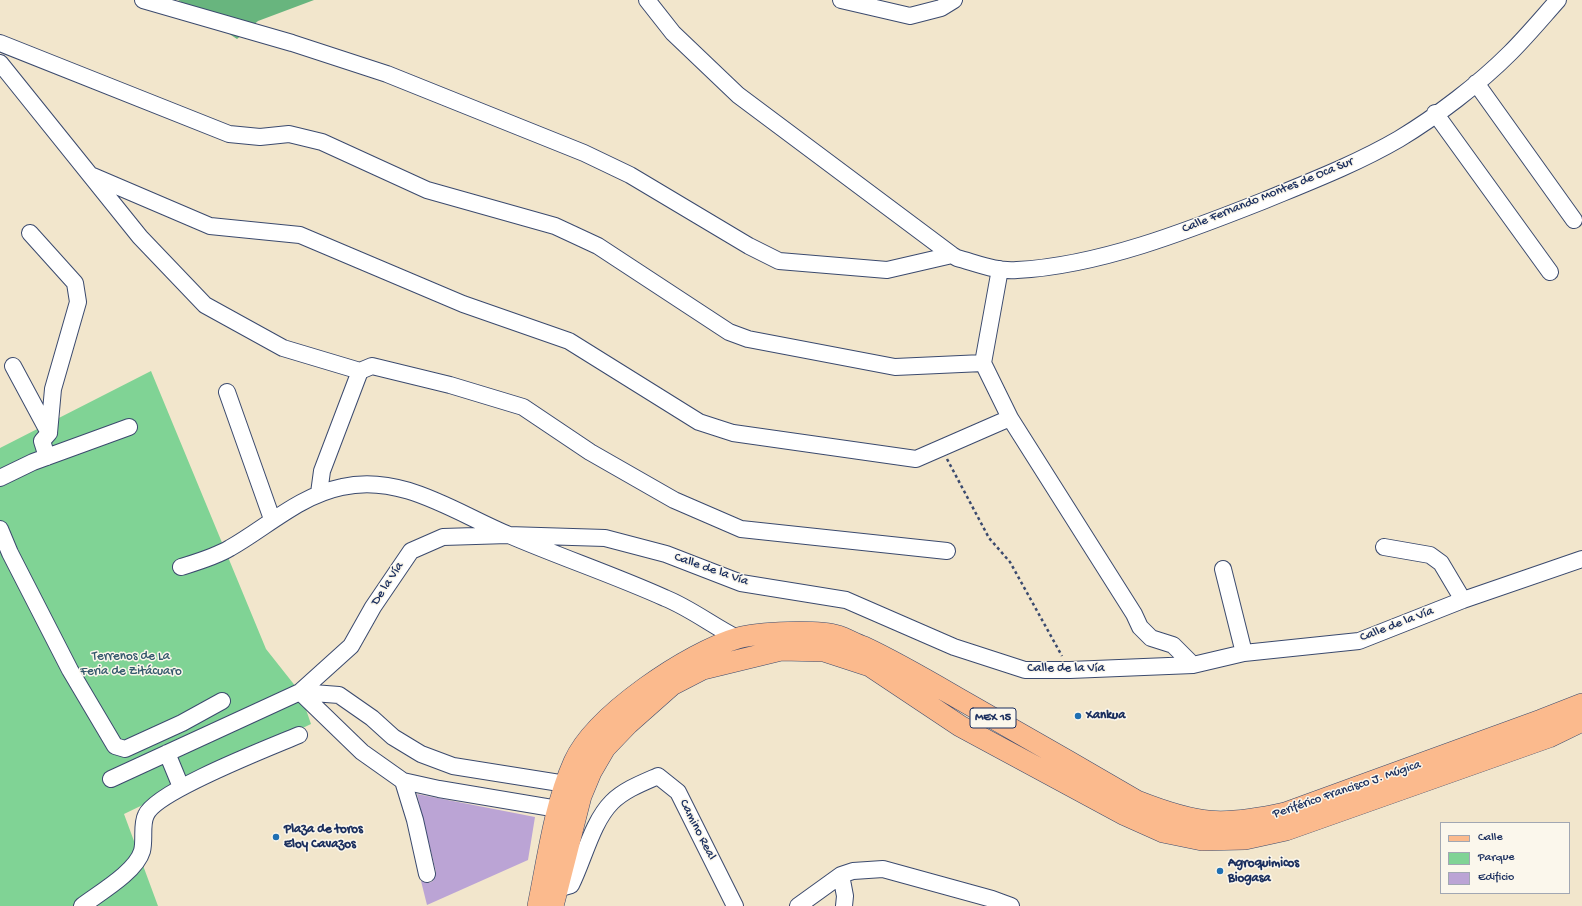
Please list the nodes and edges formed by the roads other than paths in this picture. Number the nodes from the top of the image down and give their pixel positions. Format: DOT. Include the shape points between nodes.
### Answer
graph roads {
  1 [pos="143,0"];
  2 [pos="647,0"];
  3 [pos="841,0"];
  4 [pos="954,0"];
  5 [pos="1558,0"];
  6 [pos="0,43"];
  7 [pos="0,63"];
  8 [pos="1476,84"];
  9 [pos="1435,113"];
  10 [pos="92,176"];
  11 [pos="1574,220"];
  12 [pos="30,233"];
  13 [pos="952,255"];
  14 [pos="1000,269"];
  15 [pos="1550,272"];
  16 [pos="983,363"];
  17 [pos="14,366"];
  18 [pos="360,371"];
  19 [pos="227,392"];
  20 [pos="1010,418"];
  21 [pos="129,427"];
  22 [pos="49,433"];
  23 [pos="47,457"];
  24 [pos="0,478"];
  25 [pos="319,493"];
  26 [pos="272,519"];
  27 [pos="0,529"];
  28 [pos="508,535"];
  29 [pos="1384,547"];
  30 [pos="947,551"];
  31 [pos="1582,559"];
  32 [pos="181,567"];
  33 [pos="1223,569"];
  34 [pos="1462,600"];
  35 [pos="737,638"];
  36 [pos="1244,653"];
  37 [pos="1193,665"];
  38 [pos="300,692"];
  39 [pos="222,701"];
  40 [pos="1582,704"];
  41 [pos="1582,721"];
  42 [pos="182,723"];
  43 [pos="299,735"];
  44 [pos="192,741"];
  45 [pos="167,752"];
  46 [pos="112,779"];
  47 [pos="403,781"];
  48 [pos="566,784"];
  49 [pos="181,787"];
  50 [pos="558,809"];
  51 [pos="427,874"];
  52 [pos="841,875"];
  53 [pos="555,898"];
  54 [pos="82,906"];
  55 [pos="538,906"];
  56 [pos="735,906"];
  57 [pos="798,906"];
  58 [pos="844,906"];
  59 [pos="1011,906"];
  1 -- 13 [label="street" via="386,74 576,150 630,175 749,246 779,261 887,270"];
  2 -- 13 [label="street" via="673,33 738,95"];
  3 -- 4 [label="street" via="910,16 941,8"];
  5 -- 8 [label="street, Calle Fernando Montes de Oca Sur"];
  6 -- 16 [label="street" via="229,134 260,137 289,134 322,142 427,190 555,226 598,246 729,332 748,339 895,367"];
  7 -- 10 [label="street"];
  8 -- 9 [label="street, Calle Fernando Montes de Oca Sur"];
  8 -- 11 [label="street"];
  9 -- 14 [label="street, Calle Fernando Montes de Oca Sur" via="1400,138 1345,168 1143,245 1078,261 1016,270"];
  9 -- 15 [label="street"];
  10 -- 18 [label="street" via="140,237 205,305 283,348"];
  10 -- 20 [label="street" via="210,226 300,235 463,304 569,341 699,422 733,433 916,459"];
  12 -- 22 [label="street" via="75,283 78,302 53,389"];
  13 -- 14 [label="street, Calle Fernando Montes de Oca Sur"];
  14 -- 16 [label="street"];
  16 -- 20 [label="street"];
  17 -- 22 [label="street"];
  18 -- 25 [label="street" via="322,471"];
  18 -- 30 [label="street" via="372,366 450,385 523,407 590,452 674,500 741,529"];
  19 -- 26 [label="street"];
  20 -- 37 [label="street" via="1140,627 1151,638 1173,645"];
  21 -- 23 [label="street"];
  22 -- 23 [label="street" via="42,441"];
  23 -- 24 [label="street"];
  25 -- 26 [label="street"];
  25 -- 28 [label="street" via="342,486 368,483 407,490"];
  26 -- 32 [label="street" via="229,549"];
  27 -- 42 [label="street" via="70,670 111,742 125,749"];
  28 -- 35 [label="street" via="667,598"];
  28 -- 37 [label="street, Calle de la Vía" via="605,538 666,554 741,583 846,600 954,647 1025,670"];
  28 -- 38 [label="street, De la Vía" via="443,537 411,550 373,607 351,646"];
  29 -- 34 [label="street" via="1430,555 1441,563"];
  31 -- 34 [label="street, Calle de la Vía"];
  33 -- 36 [label="street"];
  34 -- 36 [label="street, Calle de la Vía" via="1359,640"];
  35 -- 40 [label="main road, Periférico Francisco J. Múgica / MEX 15" via="756,634 837,635 892,660 1137,801 1202,822 1249,821 1286,813"];
  35 -- 48 [label="main road, Periférico Francisco J. Múgica / MEX 15" via="691,657 635,695 610,716 575,760"];
  36 -- 37 [label="street, Calle de la Vía"];
  38 -- 44 [label="street"];
  38 -- 47 [label="street" via="362,752"];
  38 -- 48 [label="street" via="339,695 372,718 393,737 421,754 453,766"];
  39 -- 42 [label="street"];
  41 -- 53 [label="main road, Periférico Francisco J. Múgica / MEX 15" via="1549,737 1286,830 1245,839 1202,840 1164,832 1125,815 960,726 870,666 824,651 781,650 703,669 672,685 605,748 581,796"];
  42 -- 44 [label="street"];
  43 -- 49 [label="street"];
  44 -- 45 [label="street"];
  45 -- 46 [label="street"];
  45 -- 49 [label="street"];
  47 -- 50 [label="street"];
  47 -- 51 [label="street"];
  48 -- 50 [label="main road, Periférico Francisco J. Múgica / MEX 15"];
  49 -- 54 [label="street" via="154,806 146,815 142,851 136,865"];
  50 -- 55 [label="main road, Periférico Francisco J. Múgica / MEX 15"];
  52 -- 57 [label="street"];
  52 -- 58 [label="street"];
  52 -- 59 [label="street" via="853,871 883,869 992,898"];
  53 -- 56 [label="street, Camino Real" via="571,885 602,814 623,793 658,776 678,792"];
}
